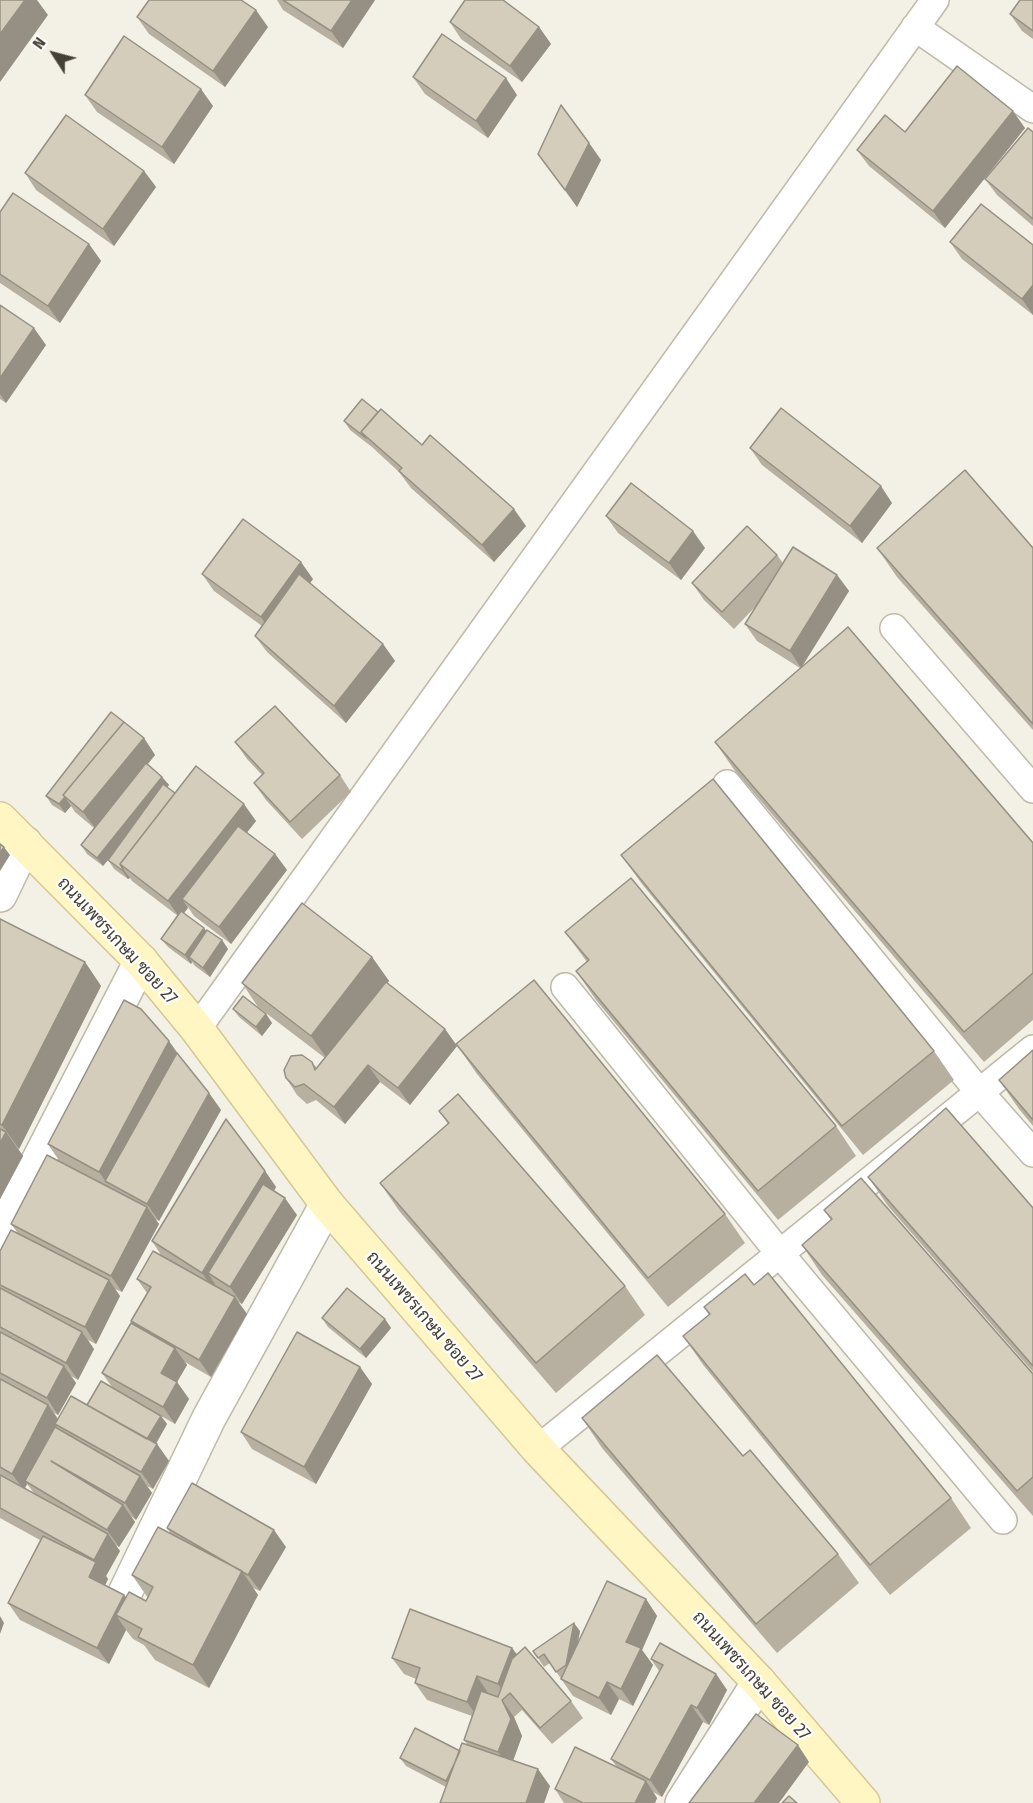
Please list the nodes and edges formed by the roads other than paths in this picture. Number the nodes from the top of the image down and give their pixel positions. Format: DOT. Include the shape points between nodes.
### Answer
graph roads {
  1 [pos="935,0"];
  2 [pos="915,27"];
  3 [pos="1033,109"];
  4 [pos="894,628"];
  5 [pos="728,783"];
  6 [pos="1033,789"];
  7 [pos="0,819"];
  8 [pos="25,843"];
  9 [pos="0,895"];
  10 [pos="141,961"];
  11 [pos="565,987"];
  12 [pos="197,1029"];
  13 [pos="1033,1049"];
  14 [pos="980,1093"];
  15 [pos="1033,1153"];
  16 [pos="327,1204"];
  17 [pos="0,1235"];
  18 [pos="781,1254"];
  19 [pos="538,1449"];
  20 [pos="1003,1520"];
  21 [pos="124,1595"];
  22 [pos="759,1682"];
  23 [pos="682,1803"];
  24 [pos="863,1803"];
  1 -- 2 [label="lane"];
  2 -- 3 [label="lane"];
  2 -- 12 [label="lane"];
  4 -- 6 [label="lane"];
  5 -- 14 [label="lane"];
  7 -- 8 [label="street, ถนนเพชรเกษม ซอย 27"];
  8 -- 9 [label="street"];
  8 -- 10 [label="street, ถนนเพชรเกษม ซอย 27"];
  10 -- 12 [label="street, ถนนเพชรเกษม ซอย 27"];
  10 -- 17 [label="street"];
  11 -- 18 [label="lane"];
  12 -- 16 [label="street, ถนนเพชรเกษม ซอย 27"];
  13 -- 14 [label="lane"];
  14 -- 15 [label="lane"];
  14 -- 18 [label="lane"];
  16 -- 19 [label="street, ถนนเพชรเกษม ซอย 27"];
  16 -- 21 [label="street" via="209,1418"];
  18 -- 19 [label="lane"];
  18 -- 20 [label="lane"];
  19 -- 22 [label="street, ถนนเพชรเกษม ซอย 27"];
  22 -- 23 [label="street"];
  22 -- 24 [label="street, ถนนเพชรเกษม ซอย 27"];
}
